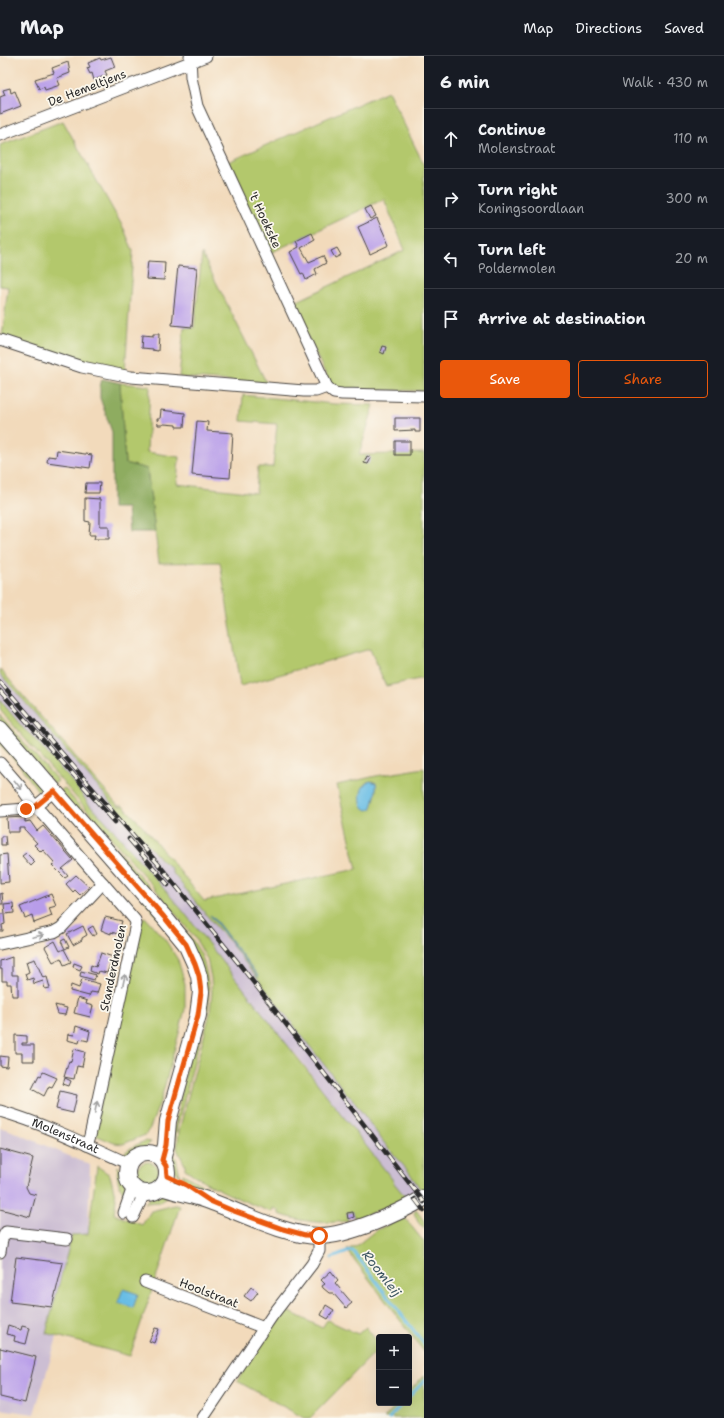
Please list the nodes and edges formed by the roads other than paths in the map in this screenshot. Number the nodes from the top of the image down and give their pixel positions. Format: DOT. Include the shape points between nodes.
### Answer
graph roads {
  1 [pos="206,56"];
  2 [pos="190,59"];
  3 [pos="0,136"];
  4 [pos="0,340"];
  5 [pos="327,387"];
  6 [pos="424,396"];
  7 [pos="0,730"];
  8 [pos="0,763"];
  9 [pos="54,791"];
  10 [pos="35,807"];
  11 [pos="0,810"];
  12 [pos="103,883"];
  13 [pos="0,944"];
  14 [pos="0,1111"];
  15 [pos="87,1145"];
  16 [pos="156,1156"];
  17 [pos="129,1164"];
  18 [pos="165,1182"];
  19 [pos="138,1190"];
  20 [pos="424,1198"];
  21 [pos="129,1215"];
  22 [pos="319,1236"];
  23 [pos="67,1239"];
  24 [pos="0,1252"];
  25 [pos="145,1282"];
  26 [pos="264,1328"];
  27 [pos="203,1418"];
  1 -- 2 [label="street, De Hemeltjens"];
  2 -- 3 [label="street, De Hemeltjens"];
  2 -- 5 [label="street, 't Hoekske" via="190,77 197,106"];
  4 -- 5 [label="street" via="82,367 131,377 304,391 316,391"];
  5 -- 6 [label="street" via="334,393 342,394"];
  7 -- 9 [label="street"];
  8 -- 10 [label="street, Standerdmolen, one-way"];
  9 -- 10 [label="street"];
  9 -- 16 [label="street" via="186,944 199,976 201,992 198,1015 168,1121 166,1145"];
  10 -- 11 [label="street"];
  10 -- 12 [label="street, Standerdmolen"];
  13 -- 12 [label="street, one-way" via="54,932 61,928"];
  15 -- 12 [label="street, Standerdmolen, one-way" via="136,924"];
  14 -- 15 [label="street, Molenstraat" via="21,1117"];
  15 -- 17 [label="street, Molenstraat"];
  16 -- 17 [label="street" via="138,1155"];
  16 -- 18 [label="street" via="166,1166"];
  17 -- 19 [label="street" via="127,1176"];
  18 -- 19 [label="street" via="156,1192"];
  18 -- 22 [label="street" via="186,1185 210,1201 283,1229"];
  19 -- 21 [label="street"];
  20 -- 22 [label="street" via="362,1227"];
  22 -- 26 [label="street" via="319,1251 314,1260"];
  23 -- 24 [label="street" via="6,1232"];
  25 -- 26 [label="street, Hoolstraat"];
  26 -- 27 [label="street"];
}
